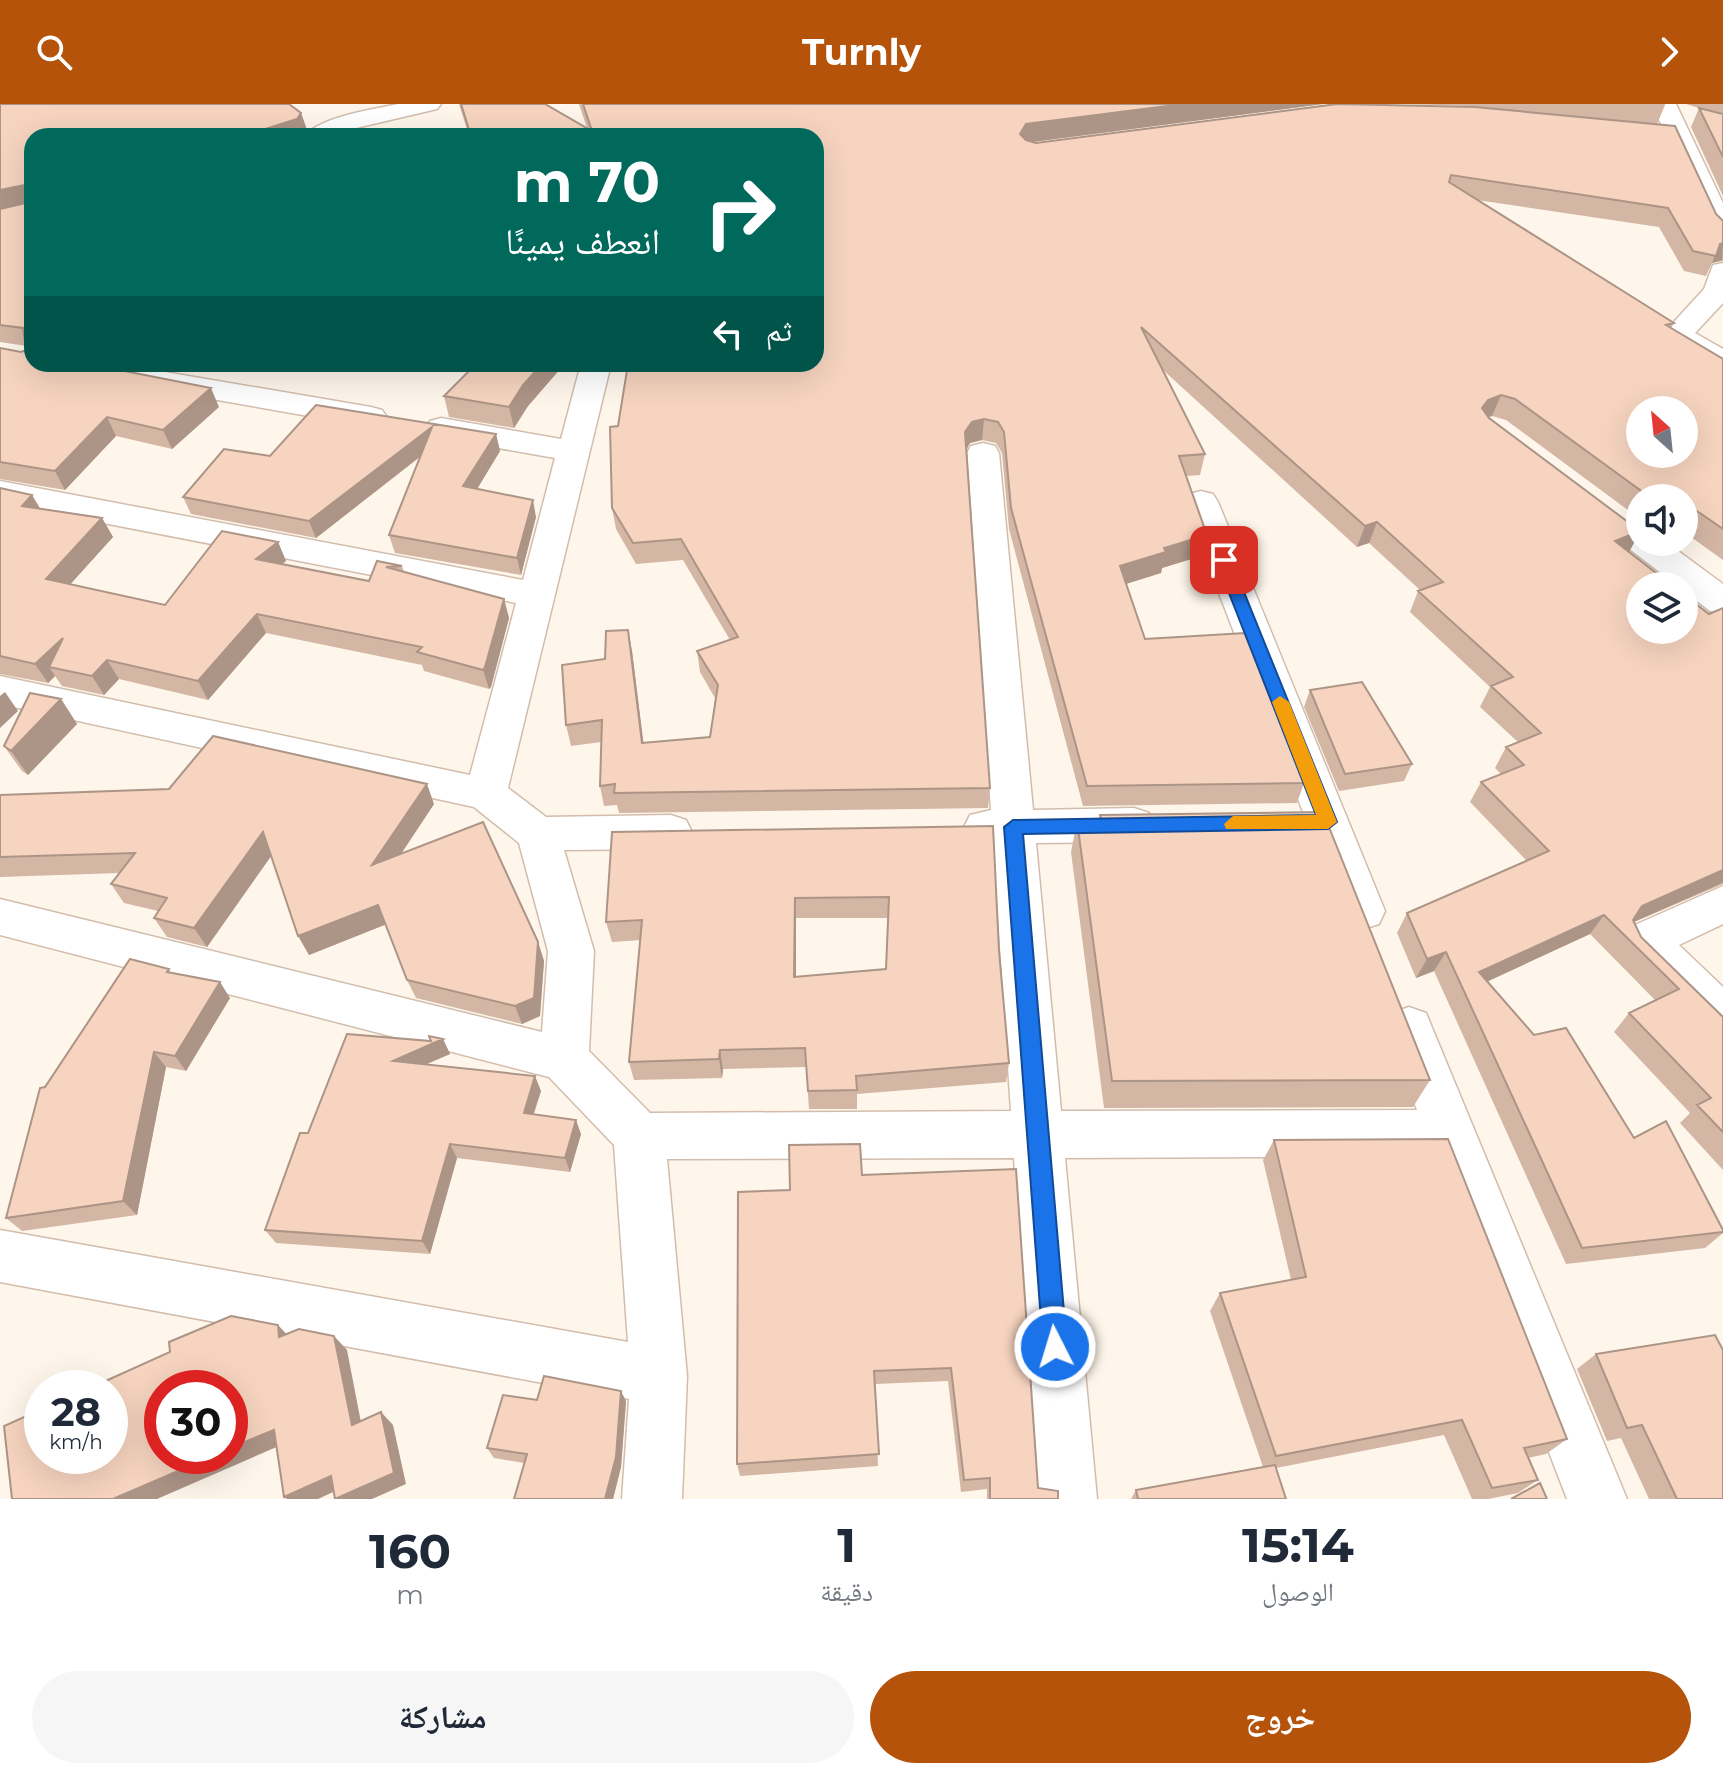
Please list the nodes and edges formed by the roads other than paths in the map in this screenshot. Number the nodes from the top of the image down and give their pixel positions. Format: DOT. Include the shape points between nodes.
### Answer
graph roads {
  1 [pos="429,104"];
  2 [pos="1666,107"];
  3 [pos="1687,127"];
  4 [pos="336,128"];
  5 [pos="1649,133"];
  6 [pos="1723,232"];
  7 [pos="1723,271"];
  8 [pos="1723,362"];
  9 [pos="110,372"];
  10 [pos="594,372"];
  11 [pos="573,451"];
  12 [pos="983,453"];
  13 [pos="0,492"];
  14 [pos="1201,502"];
  15 [pos="1662,556"];
  16 [pos="536,595"];
  17 [pos="1723,602"];
  18 [pos="0,690"];
  19 [pos="486,794"];
  20 [pos="1328,822"];
  21 [pos="1280,823"];
  22 [pos="1170,825"];
  23 [pos="1013,827"];
  24 [pos="950,828"];
  25 [pos="712,831"];
  26 [pos="538,834"];
  27 [pos="1723,904"];
  28 [pos="0,917"];
  29 [pos="1723,1018"];
  30 [pos="564,1059"];
  31 [pos="1451,1133"];
  32 [pos="1038,1134"];
  33 [pos="639,1136"];
  34 [pos="0,1256"];
  35 [pos="659,1376"];
  36 [pos="652,1499"];
  37 [pos="1067,1499"];
  38 [pos="1597,1499"];
  1 -- 4 [label="street"];
  2 -- 3 [label="street"];
  3 -- 5 [label="street"];
  3 -- 6 [label="street"];
  7 -- 8 [label="street" via="1718,291 1677,335"];
  9 -- 11 [label="street"];
  10 -- 11 [label="street"];
  11 -- 16 [label="street"];
  12 -- 23 [label="street"];
  13 -- 16 [label="street"];
  14 -- 20 [label="street"];
  15 -- 17 [label="street"];
  16 -- 19 [label="street"];
  18 -- 19 [label="street"];
  19 -- 26 [label="street"];
  20 -- 21 [label="street"];
  20 -- 31 [label="street"];
  22 -- 23 [label="street"];
  23 -- 24 [label="street"];
  23 -- 32 [label="street"];
  25 -- 26 [label="street"];
  26 -- 30 [label="street" via="571,951"];
  27 -- 29 [label="street" via="1644,941"];
  28 -- 30 [label="street"];
  30 -- 33 [label="street"];
  31 -- 32 [label="street"];
  31 -- 38 [label="street"];
  32 -- 33 [label="street"];
  32 -- 37 [label="street"];
  33 -- 35 [label="street"];
  34 -- 35 [label="street"];
  35 -- 36 [label="street"];
}
